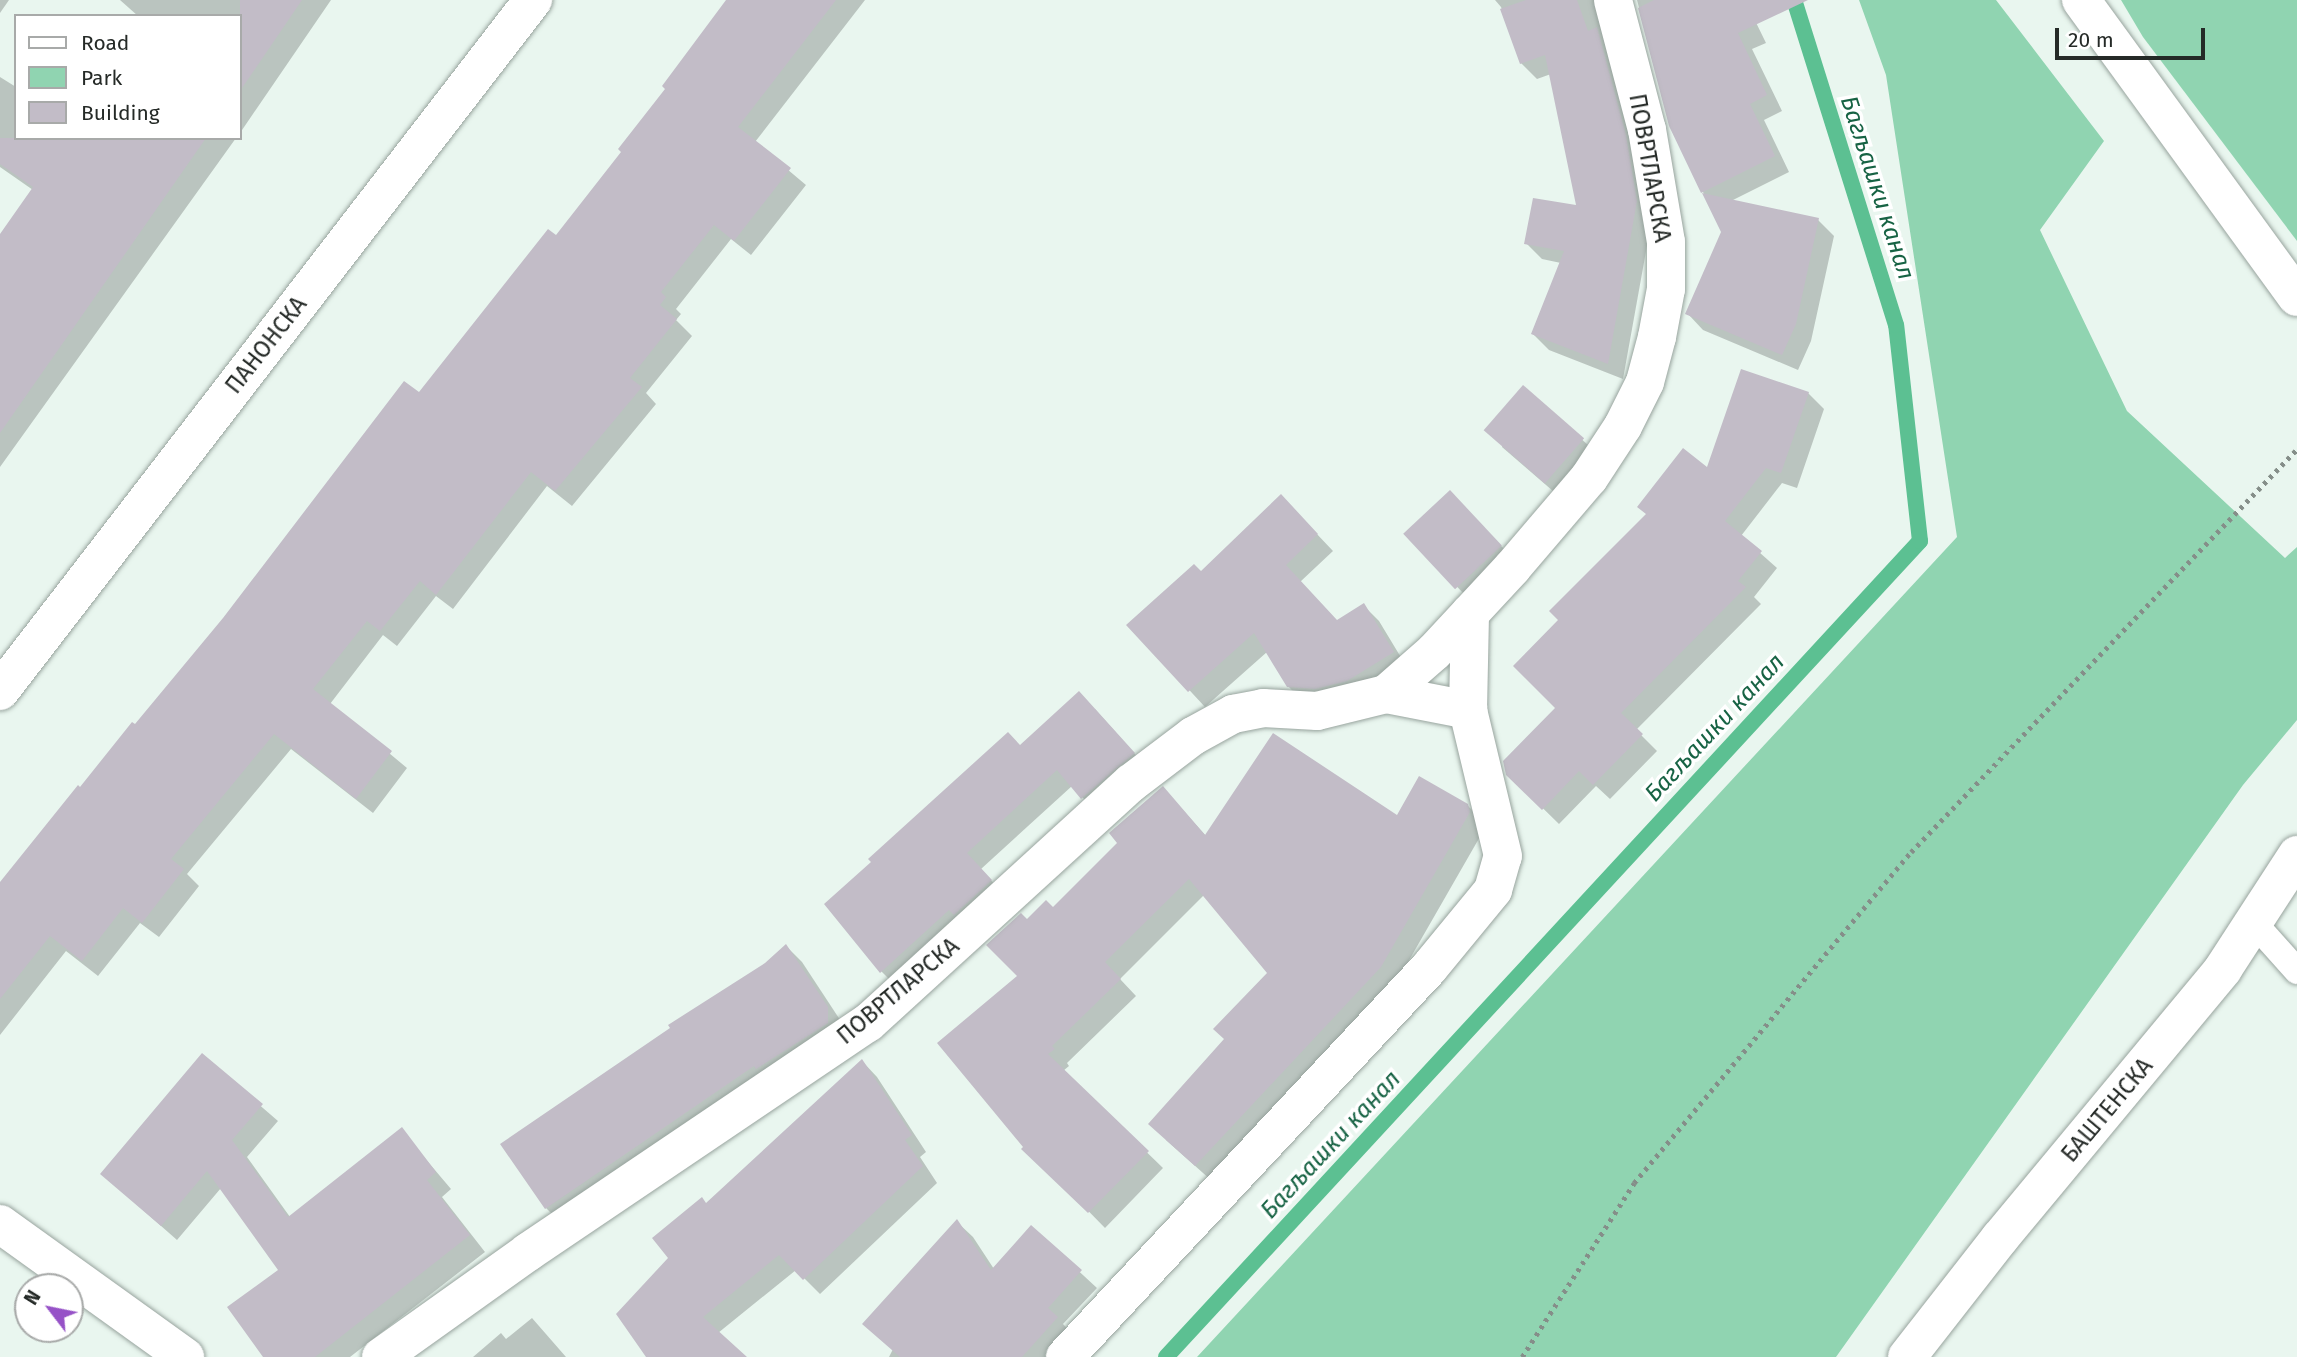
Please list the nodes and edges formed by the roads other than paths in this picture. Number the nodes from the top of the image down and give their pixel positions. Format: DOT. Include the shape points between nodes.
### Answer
graph roads {
  1 [pos="533,0"];
  2 [pos="1613,0"];
  3 [pos="2081,0"];
  4 [pos="2297,297"];
  5 [pos="1471,612"];
  6 [pos="0,691"];
  7 [pos="1386,694"];
  8 [pos="1468,710"];
  9 [pos="2297,855"];
  10 [pos="2255,924"];
  11 [pos="2297,971"];
  12 [pos="0,1224"];
  13 [pos="185,1357"];
  14 [pos="381,1357"];
  15 [pos="1065,1357"];
  16 [pos="1907,1357"];
  1 -- 6 [label="street, ПАНОНСКА"];
  2 -- 5 [label="street, ПОВРТЛАРСКА" via="1647,131 1666,242 1666,289 1657,337 1645,382 1589,478"];
  3 -- 4 [label="street"];
  5 -- 7 [label="street, ПОВРТЛАРСКА"];
  5 -- 8 [label="street"];
  7 -- 8 [label="street, ПОВРТЛАРСКА"];
  7 -- 14 [label="street, ПОВРТЛАРСКА" via="1317,711 1263,708 1233,715 1193,736 1131,783 868,1023"];
  8 -- 15 [label="street" via="1503,856 1493,890 1429,968"];
  9 -- 10 [label="street, БАШТЕНСКА"];
  10 -- 11 [label="lane"];
  10 -- 16 [label="street, БАШТЕНСКА"];
  12 -- 13 [label="street"];
}
